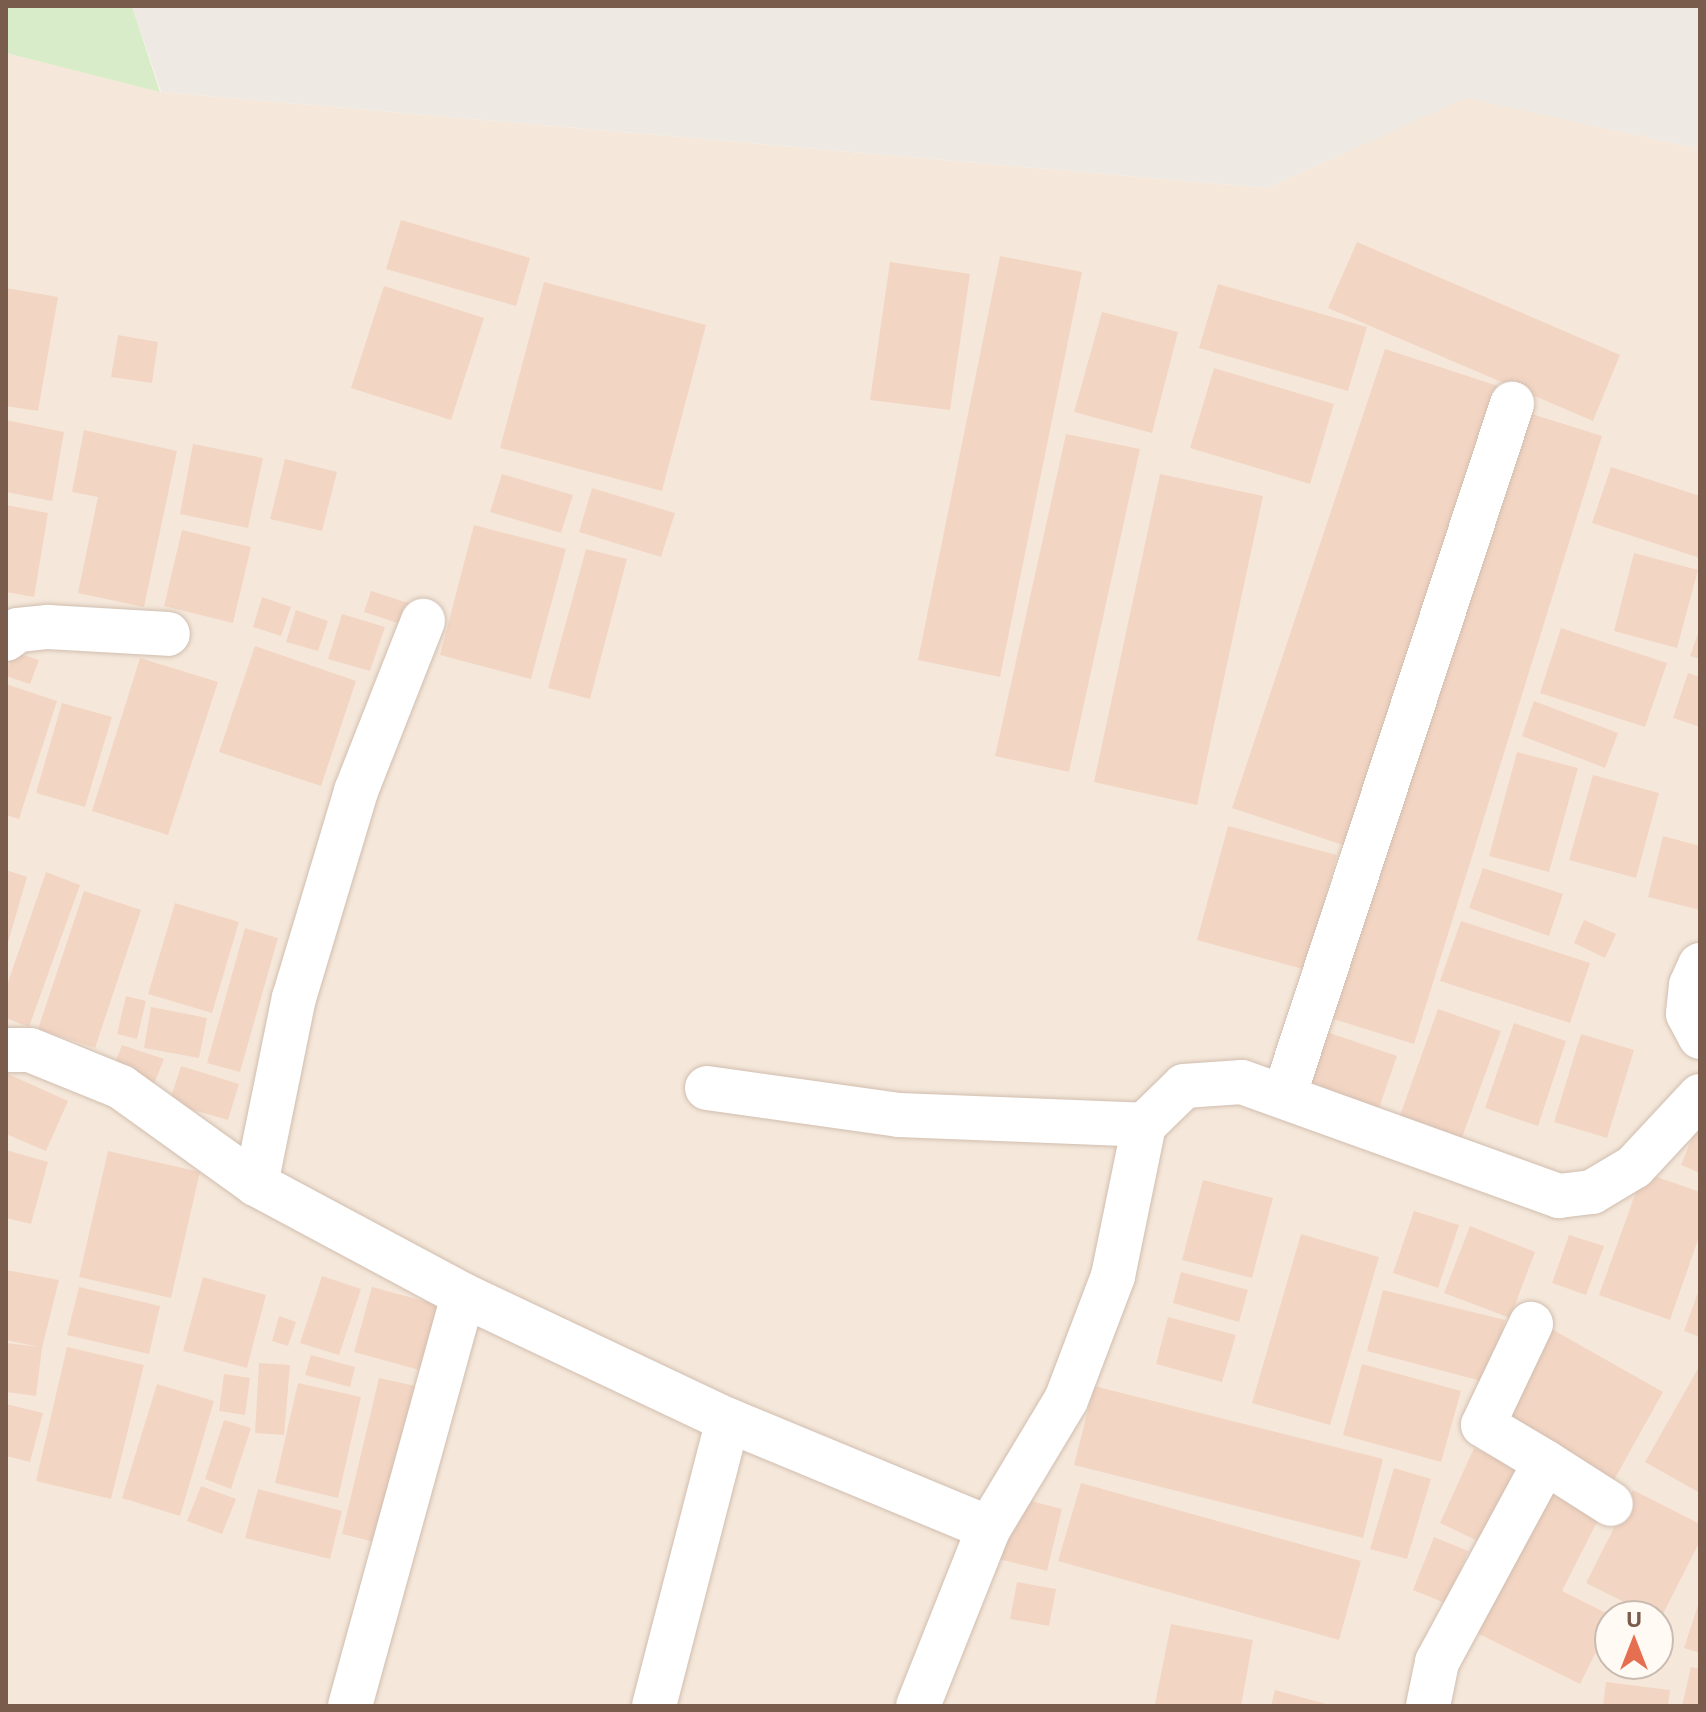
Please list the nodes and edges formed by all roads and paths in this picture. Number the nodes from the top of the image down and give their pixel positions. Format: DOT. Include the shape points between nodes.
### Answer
graph roads {
  1 [pos="1512,404"];
  2 [pos="423,621"];
  3 [pos="168,634"];
  4 [pos="6,639"];
  5 [pos="1700,965"];
  6 [pos="1700,1037"];
  7 [pos="6,1050"];
  8 [pos="707,1088"];
  9 [pos="1284,1096"];
  10 [pos="1700,1096"];
  11 [pos="1144,1125"];
  12 [pos="256,1184"];
  13 [pos="463,1295"];
  14 [pos="1531,1324"];
  15 [pos="728,1420"];
  16 [pos="1545,1462"];
  17 [pos="1611,1504"];
  18 [pos="989,1528"];
  19 [pos="350,1706"];
  20 [pos="654,1706"];
  21 [pos="918,1706"];
  22 [pos="1428,1706"];
  1 -- 9 [label="street"];
  2 -- 12 [label="street" via="356,791 294,998"];
  3 -- 4 [label="street" via="48,627 18,630"];
  5 -- 6 [label="street" via="1688,1014"];
  7 -- 12 [label="street" via="30,1050 121,1087"];
  8 -- 11 [label="street" via="899,1115"];
  9 -- 10 [label="street" via="1559,1196 1592,1192 1634,1167"];
  9 -- 11 [label="street" via="1242,1082 1184,1086"];
  11 -- 18 [label="street" via="1113,1276 1082,1359 1066,1400"];
  12 -- 13 [label="street"];
  13 -- 15 [label="street"];
  13 -- 19 [label="street"];
  14 -- 16 [label="street" via="1483,1425"];
  15 -- 18 [label="street"];
  15 -- 20 [label="street"];
  16 -- 17 [label="street"];
  16 -- 22 [label="street" via="1437,1662"];
  18 -- 21 [label="street"];
}
